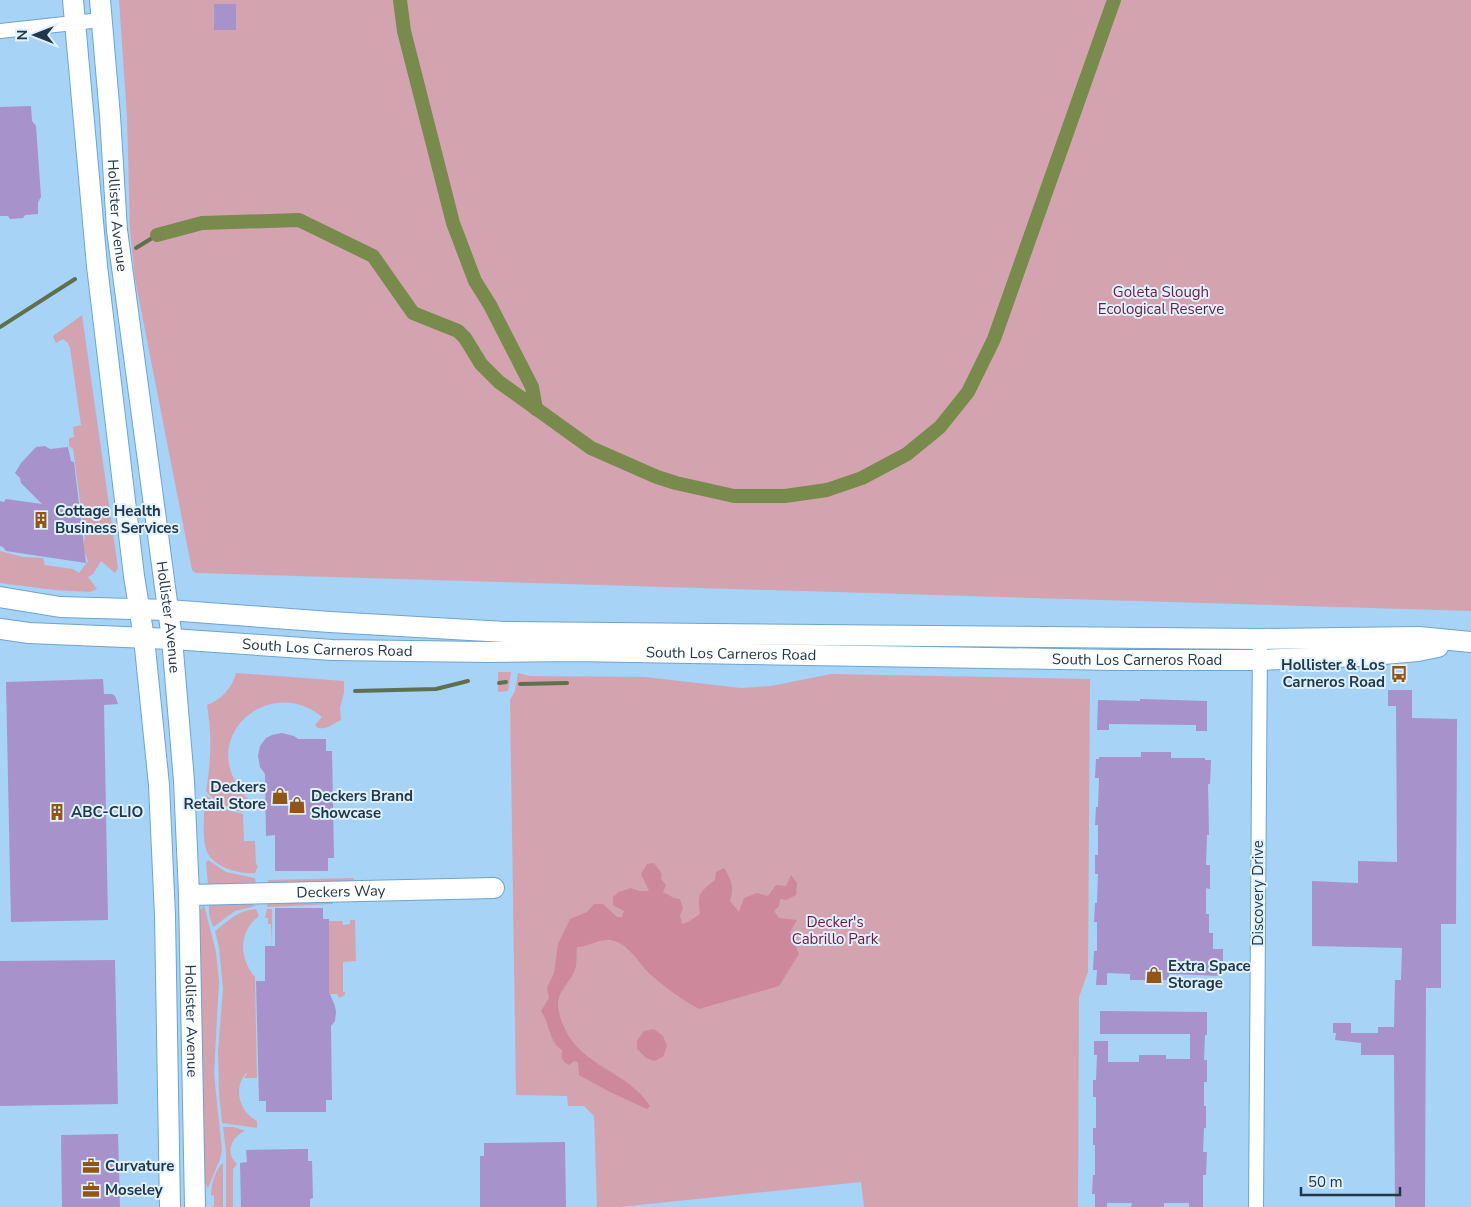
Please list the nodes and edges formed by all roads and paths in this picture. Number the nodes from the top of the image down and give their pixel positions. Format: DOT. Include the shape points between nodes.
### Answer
graph roads {
  1 [pos="73,0"];
  2 [pos="100,0"];
  3 [pos="101,20"];
  4 [pos="75,24"];
  5 [pos="0,31"];
  6 [pos="0,597"];
  7 [pos="140,608"];
  8 [pos="168,610"];
  9 [pos="0,629"];
  10 [pos="144,638"];
  11 [pos="172,639"];
  12 [pos="1260,639"];
  13 [pos="1467,642"];
  14 [pos="1260,660"];
  15 [pos="494,888"];
  16 [pos="189,895"];
  17 [pos="170,1207"];
  18 [pos="195,1207"];
  19 [pos="1256,1207"];
  1 -- 4 [label="main road, Hollister Avenue"];
  2 -- 3 [label="main road, Hollister Avenue"];
  3 -- 4 [label="street"];
  3 -- 8 [label="main road, Hollister Avenue" via="116,230"];
  4 -- 5 [label="street"];
  4 -- 7 [label="main road, Hollister Avenue" via="97,266"];
  6 -- 7 [label="main road, South Los Carneros Road" via="60,607"];
  7 -- 8 [label="main road, South Los Carneros Road"];
  7 -- 10 [label="main road, Hollister Avenue"];
  8 -- 11 [label="main road, Hollister Avenue"];
  8 -- 12 [label="main road, South Los Carneros Road" via="330,622 570,633"];
  9 -- 10 [label="main road, South Los Carneros Road"];
  10 -- 11 [label="main road, South Los Carneros Road"];
  10 -- 17 [label="main road, Hollister Avenue" via="159,785 165,916"];
  11 -- 14 [label="main road, South Los Carneros Road" via="332,650"];
  11 -- 16 [label="main road, Hollister Avenue" via="184,781"];
  12 -- 13 [label="main road, South Los Carneros Road" via="1419,638"];
  12 -- 14 [label="street, Discovery Drive"];
  13 -- 14 [label="main road, South Los Carneros Road" via="1418,651"];
  14 -- 19 [label="street, Discovery Drive"];
  15 -- 16 [label="main road, Deckers Way"];
  16 -- 18 [label="main road, Hollister Avenue"];
}
